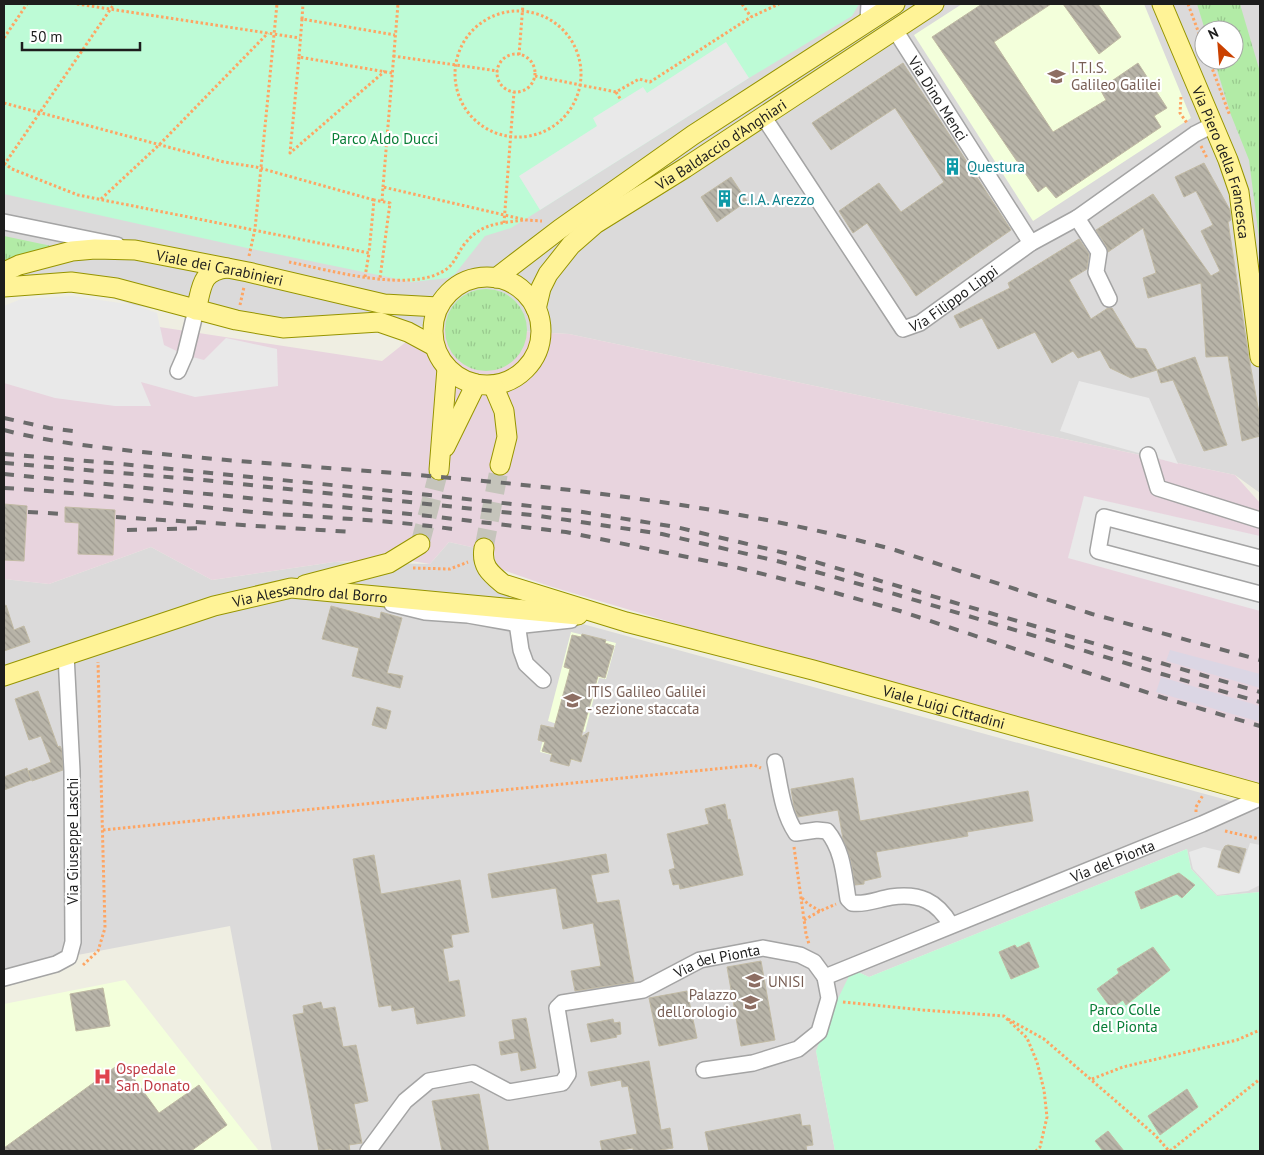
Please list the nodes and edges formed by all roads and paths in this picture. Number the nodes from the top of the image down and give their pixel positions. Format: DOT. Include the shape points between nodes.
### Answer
graph roads {
  1 [pos="27,4"];
  2 [pos="77,4"];
  3 [pos="114,4"];
  4 [pos="277,4"];
  5 [pos="398,4"];
  6 [pos="523,4"];
  7 [pos="742,4"];
  8 [pos="778,4"];
  9 [pos="895,4"];
  10 [pos="934,4"];
  11 [pos="1162,4"];
  12 [pos="1188,4"];
  13 [pos="304,5"];
  14 [pos="110,9"];
  15 [pos="522,11"];
  16 [pos="869,12"];
  17 [pos="750,17"];
  18 [pos="302,19"];
  19 [pos="1194,20"];
  20 [pos="895,30"];
  21 [pos="268,33"];
  22 [pos="275,34"];
  23 [pos="395,35"];
  24 [pos="4,38"];
  25 [pos="300,38"];
  26 [pos="519,55"];
  27 [pos="393,56"];
  28 [pos="299,57"];
  29 [pos="455,65"];
  30 [pos="498,71"];
  31 [pos="385,72"];
  32 [pos="392,73"];
  33 [pos="535,76"];
  34 [pos="580,85"];
  35 [pos="514,92"];
  36 [pos="616,92"];
  37 [pos="621,100"];
  38 [pos="4,103"];
  39 [pos="41,112"];
  40 [pos="763,116"];
  41 [pos="1213,125"];
  42 [pos="510,136"];
  43 [pos="159,144"];
  44 [pos="4,164"];
  45 [pos="261,168"];
  46 [pos="383,187"];
  47 [pos="100,199"];
  48 [pos="374,200"];
  49 [pos="382,201"];
  50 [pos="505,215"];
  51 [pos="1077,218"];
  52 [pos="4,222"];
  53 [pos="504,223"];
  54 [pos="255,230"];
  55 [pos="1031,243"];
  56 [pos="135,250"];
  57 [pos="369,253"];
  58 [pos="227,268"];
  59 [pos="4,272"];
  60 [pos="248,272"];
  61 [pos="365,277"];
  62 [pos="496,278"];
  63 [pos="4,287"];
  64 [pos="1109,299"];
  65 [pos="438,307"];
  66 [pos="536,309"];
  67 [pos="196,310"];
  68 [pos="236,320"];
  69 [pos="434,346"];
  70 [pos="1260,357"];
  71 [pos="447,368"];
  72 [pos="178,370"];
  73 [pos="484,385"];
  74 [pos="1148,455"];
  75 [pos="500,465"];
  76 [pos="1260,520"];
  77 [pos="420,544"];
  78 [pos="484,550"];
  79 [pos="1260,558"];
  80 [pos="389,563"];
  81 [pos="291,588"];
  82 [pos="1260,594"];
  83 [pos="591,617"];
  84 [pos="626,622"];
  85 [pos="517,623"];
  86 [pos="66,655"];
  87 [pos="4,676"];
  88 [pos="543,680"];
  89 [pos="769,765"];
  90 [pos="1260,794"];
  91 [pos="1260,798"];
  92 [pos="103,830"];
  93 [pos="792,840"];
  94 [pos="801,897"];
  95 [pos="852,903"];
  96 [pos="820,910"];
  97 [pos="804,920"];
  98 [pos="951,925"];
  99 [pos="813,949"];
  100 [pos="825,977"];
  101 [pos="4,978"];
  102 [pos="829,998"];
  103 [pos="1004,1016"];
  104 [pos="1260,1030"];
  105 [pos="704,1070"];
  106 [pos="1092,1079"];
  107 [pos="1260,1079"];
  108 [pos="368,1151"];
  109 [pos="1036,1151"];
  110 [pos="1169,1151"];
  1 -- 24 [label="path"];
  2 -- 14 [label="path"];
  3 -- 14 [label="path"];
  4 -- 22 [label="path"];
  5 -- 23 [label="path"];
  6 -- 15 [label="path"];
  7 -- 17 [label="path"];
  8 -- 17 [label="path"];
  9 -- 16 [label="main road, Via Baldaccio d'Anghiari"];
  10 -- 20 [label="main road, Via Baldaccio d'Anghiari"];
  11 -- 41 [label="main road, Via Piero della Francesca"];
  12 -- 19 [label="path"];
  13 -- 18 [label="path"];
  14 -- 21 [label="path"];
  14 -- 39 [label="path"];
  15 -- 26 [label="path"];
  15 -- 29 [label="path" via="492,16 478,25 467,36"];
  15 -- 34 [label="path" via="544,17 563,29 578,55"];
  16 -- 62 [label="main road, Via Baldaccio d'Anghiari" via="560,229"];
  17 -- 36 [label="path" via="650,82 639,79"];
  18 -- 23 [label="path"];
  18 -- 25 [label="path"];
  20 -- 40 [label="main road, Via Baldaccio d'Anghiari"];
  20 -- 55 [label="street, Via Dino Menci"];
  21 -- 22 [label="path"];
  21 -- 43 [label="path"];
  22 -- 25 [label="path"];
  22 -- 45 [label="path"];
  23 -- 27 [label="path"];
  25 -- 28 [label="path"];
  26 -- 30 [label="path" via="503,60"];
  26 -- 33 [label="path" via="533,64"];
  27 -- 29 [label="path"];
  27 -- 32 [label="path"];
  28 -- 31 [label="path"];
  28 -- 31 [label="path" via="290,153"];
  29 -- 30 [label="path"];
  29 -- 42 [label="path" via="456,85 462,104 474,120 491,131"];
  30 -- 35 [label="path" via="503,87"];
  31 -- 32 [label="path"];
  32 -- 46 [label="path"];
  33 -- 34 [label="path"];
  33 -- 35 [label="path" via="526,90"];
  34 -- 36 [label="path"];
  34 -- 42 [label="path" via="570,110 561,120 538,134"];
  35 -- 42 [label="path"];
  36 -- 37 [label="path"];
  38 -- 39 [label="path"];
  39 -- 43 [label="path"];
  39 -- 44 [label="path"];
  40 -- 55 [label="street, Via Filippo Lippi" via="903,329 920,322"];
  40 -- 66 [label="main road, Via Baldaccio d'Anghiari" via="595,224 571,244 548,274"];
  41 -- 51 [label="street, Via Filippo Lippi" via="1195,134"];
  41 -- 70 [label="main road, Via Piero della Francesca" via="1239,192"];
  42 -- 50 [label="path"];
  43 -- 45 [label="path" via="224,162"];
  43 -- 47 [label="path"];
  44 -- 47 [label="path" via="78,195"];
  45 -- 48 [label="path"];
  45 -- 54 [label="path"];
  46 -- 49 [label="path"];
  46 -- 50 [label="path"];
  47 -- 54 [label="path"];
  48 -- 49 [label="path"];
  48 -- 57 [label="path"];
  49 -- 53 [label="path" via="390,203 380,278 395,281 418,280 439,274 450,267 474,234 484,227"];
  50 -- 53 [label="path"];
  50 -- 53 [label="path" via="526,220"];
  51 -- 55 [label="street, Via Filippo Lippi"];
  51 -- 64 [label="street" via="1099,252 1096,272"];
  52 -- 56 [label="street" via="96,239"];
  54 -- 57 [label="path"];
  54 -- 60 [label="path"];
  56 -- 58 [label="main road, Viale dei Carabinieri"];
  56 -- 59 [label="main road, Viale dei Carabinieri" via="72,251"];
  57 -- 61 [label="path"];
  58 -- 60 [label="main road, Viale dei Carabinieri"];
  58 -- 67 [label="main road" via="207,275"];
  60 -- 65 [label="main road, Viale dei Carabinieri" via="384,304"];
  60 -- 68 [label="path"];
  62 -- 65 [label="main road" via="479,277 462,283 448,293"];
  62 -- 66 [label="main road" via="520,288"];
  63 -- 67 [label="main road" via="71,282 116,288"];
  65 -- 69 [label="main road" via="432,333"];
  66 -- 73 [label="main road" via="541,331 536,353 523,371 504,382"];
  67 -- 68 [label="main road"];
  67 -- 72 [label="street"];
  68 -- 69 [label="main road" via="283,328 379,322"];
  69 -- 71 [label="main road"];
  71 -- 73 [label="main road" via="460,378"];
  71 -- 73 [label="main road" via="439,470 447,442"];
  73 -- 75 [label="main road" via="504,411 507,437"];
  74 -- 76 [label="street" via="1158,488"];
  77 -- 80 [label="main road"];
  78 -- 80 [label="path" via="466,564 450,569 398,567"];
  78 -- 84 [label="main road" via="483,561 490,573 503,584"];
  79 -- 82 [label="street" via="1104,517 1098,551"];
  80 -- 81 [label="main road"];
  81 -- 83 [label="main road, Via Alessandro dal Borro"];
  81 -- 85 [label="street" via="425,612 468,614"];
  81 -- 86 [label="main road, Via Alessandro dal Borro" via="214,606"];
  83 -- 84 [label="main road, Via Alessandro dal Borro"];
  83 -- 85 [label="street"];
  84 -- 90 [label="main road, Viale Luigi Cittadini"];
  85 -- 88 [label="street" via="526,664"];
  86 -- 87 [label="main road, Via Alessandro dal Borro"];
  86 -- 101 [label="street, Via Giuseppe Laschi" via="72,771 73,942 69,957 56,964"];
  89 -- 92 [label="path"];
  89 -- 95 [label="street" via="796,833 827,831 835,842 848,899"];
  91 -- 98 [label="street, Via del Pionta"];
  93 -- 94 [label="path"];
  94 -- 96 [label="path"];
  94 -- 97 [label="path"];
  95 -- 96 [label="path"];
  95 -- 98 [label="street" via="892,897 930,900"];
  96 -- 97 [label="path"];
  97 -- 99 [label="path" via="808,943"];
  98 -- 100 [label="street, Via del Pionta"];
  100 -- 102 [label="street"];
  100 -- 108 [label="street, Via del Pionta" via="814,962 800,955 764,948 700,960 643,990 562,1003 557,1008 568,1074 562,1083 509,1092 473,1074 429,1081 405,1101"];
  102 -- 103 [label="path" via="847,1003"];
  102 -- 105 [label="street" via="819,1032 798,1049 753,1064"];
  103 -- 106 [label="path" via="1044,1039"];
  103 -- 109 [label="path" via="1027,1038 1044,1090 1047,1117 1040,1147"];
  104 -- 106 [label="path" via="1237,1040 1123,1067"];
  106 -- 110 [label="path"];
  107 -- 110 [label="path"];
}
